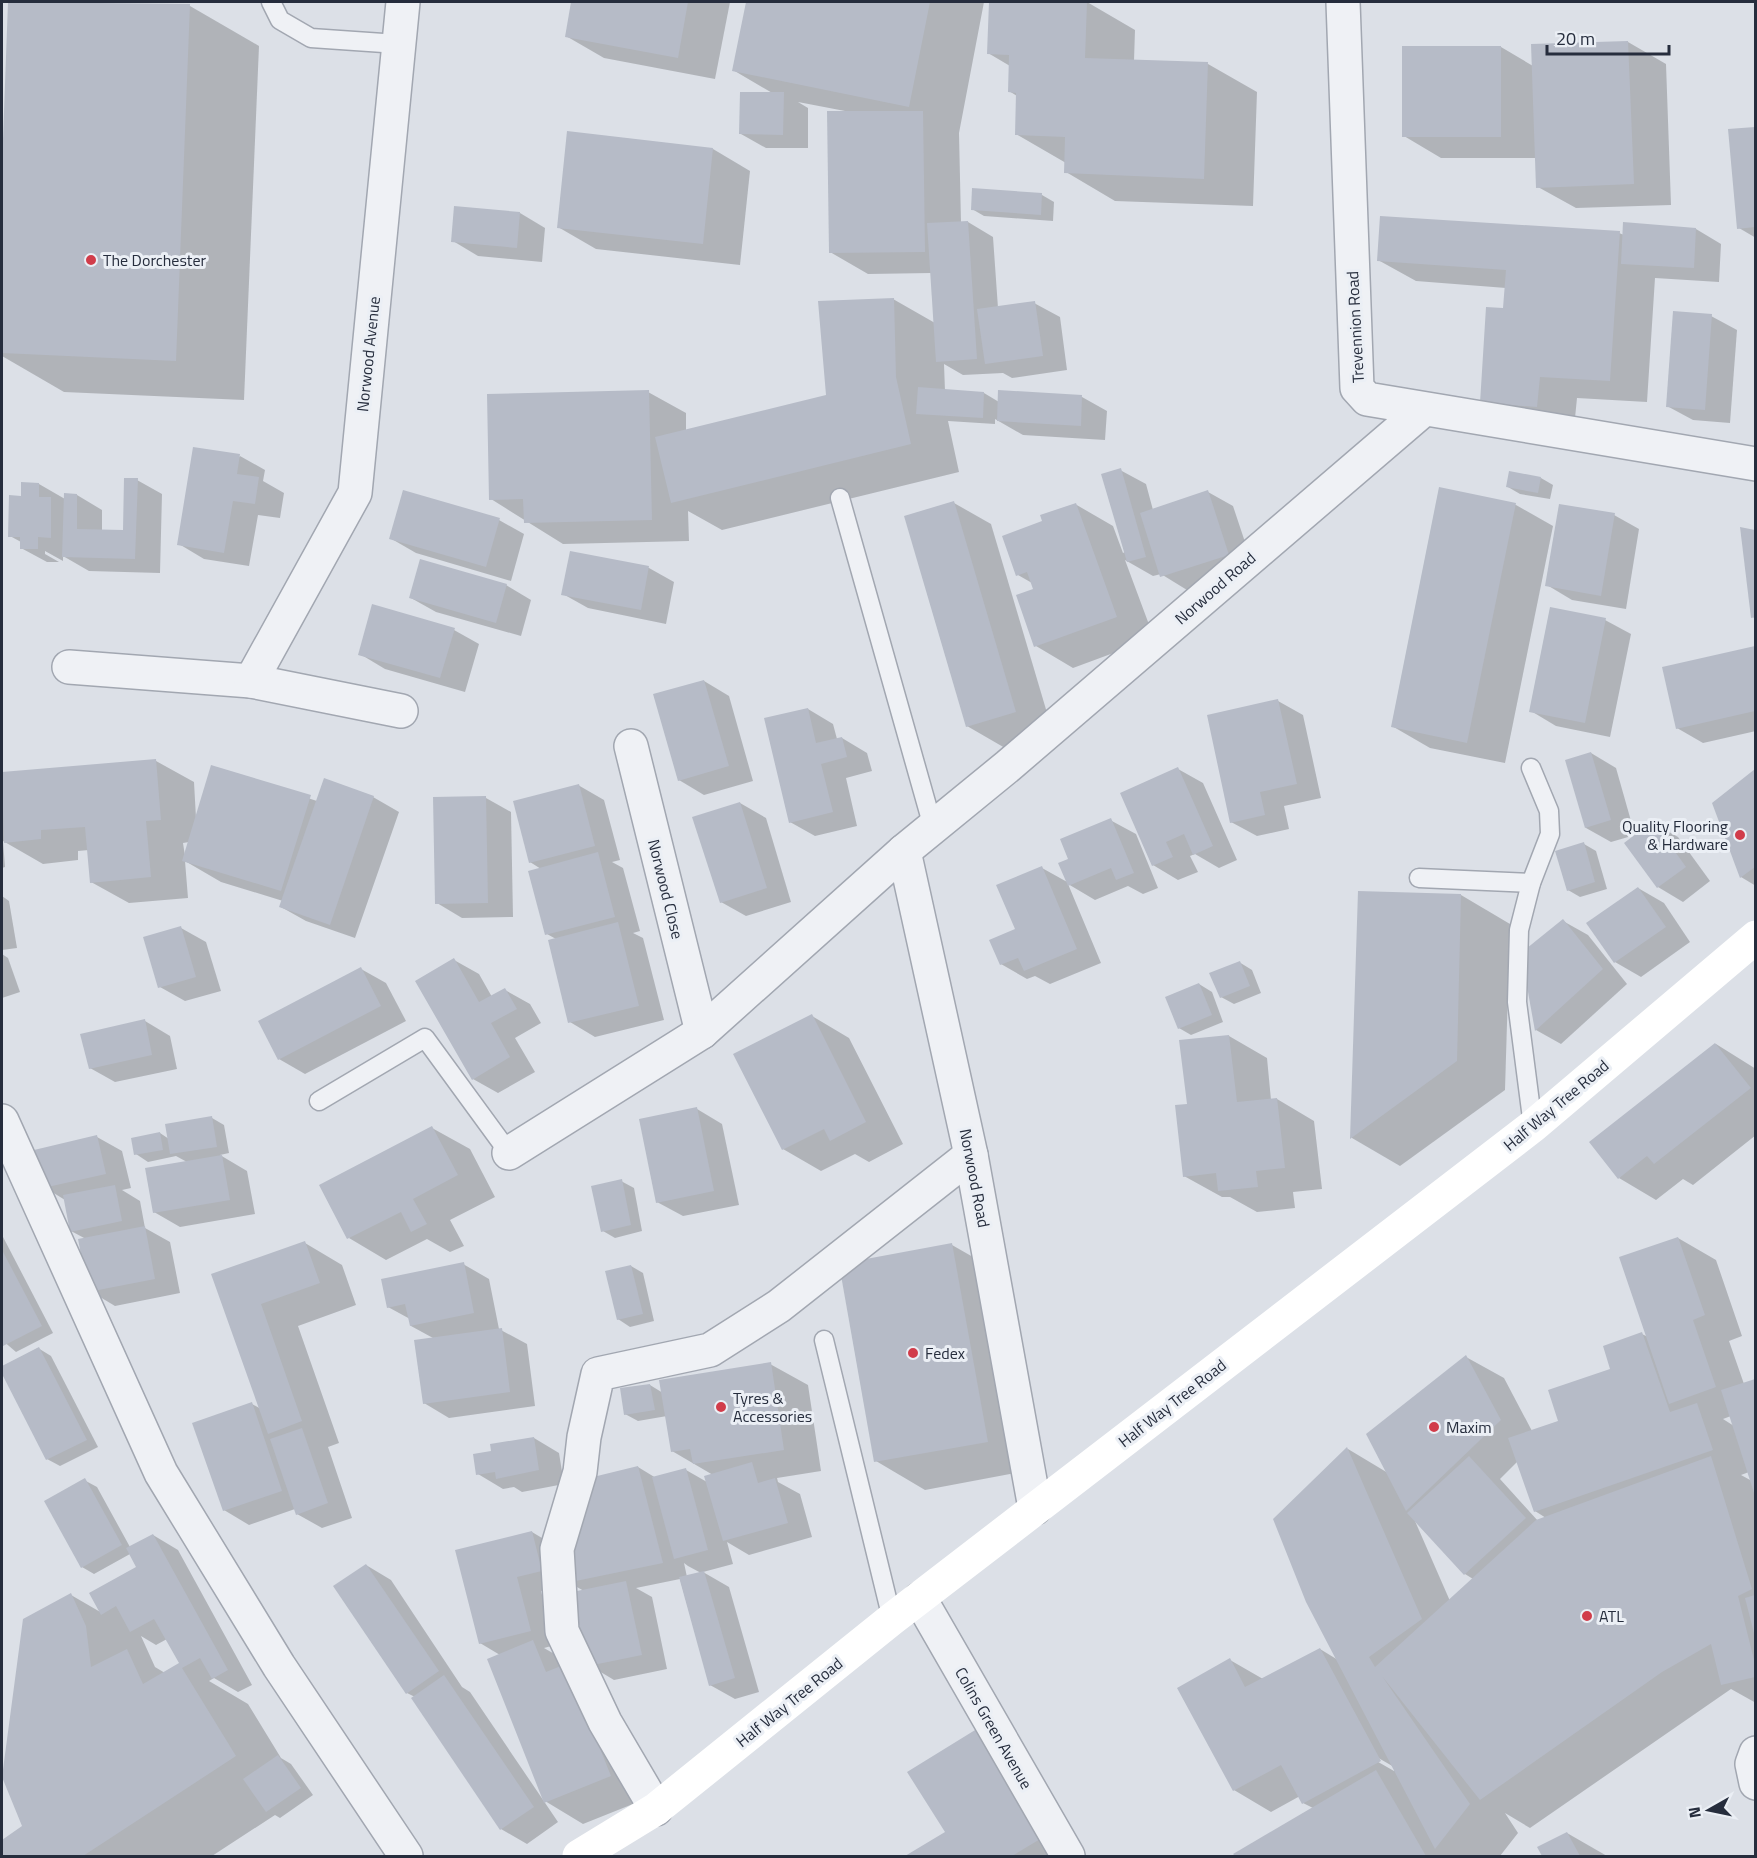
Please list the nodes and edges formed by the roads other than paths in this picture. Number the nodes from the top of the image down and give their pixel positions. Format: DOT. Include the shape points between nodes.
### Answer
graph roads {
  1 [pos="271,2"];
  2 [pos="403,2"];
  3 [pos="1343,2"];
  4 [pos="398,44"];
  5 [pos="1423,410"];
  6 [pos="1755,464"];
  7 [pos="840,498"];
  8 [pos="69,667"];
  9 [pos="251,681"];
  10 [pos="401,711"];
  11 [pos="631,746"];
  12 [pos="1532,768"];
  13 [pos="933,827"];
  14 [pos="904,851"];
  15 [pos="1419,878"];
  16 [pos="1531,883"];
  17 [pos="1754,945"];
  18 [pos="702,1032"];
  19 [pos="320,1101"];
  20 [pos="2,1121"];
  21 [pos="1533,1126"];
  22 [pos="509,1154"];
  23 [pos="971,1155"];
  24 [pos="824,1340"];
  25 [pos="1035,1508"];
  26 [pos="920,1599"];
  27 [pos="892,1619"];
  28 [pos="1755,1753"];
  29 [pos="1755,1783"];
  30 [pos="656,1809"];
  31 [pos="406,1857"];
  32 [pos="579,1857"];
  33 [pos="1068,1857"];
  1 -- 4 [label="lane" via="280,20 311,38"];
  2 -- 4 [label="street, Norwood Avenue"];
  3 -- 5 [label="street, Trevennion Road" via="1357,388 1367,399"];
  4 -- 9 [label="street, Norwood Avenue" via="355,493"];
  5 -- 6 [label="street, Trevennion Road"];
  5 -- 13 [label="street, Norwood Road"];
  7 -- 13 [label="lane"];
  8 -- 9 [label="street"];
  9 -- 10 [label="street"];
  11 -- 18 [label="street, Norwood Close"];
  12 -- 16 [label="lane" via="1548,811 1550,834"];
  13 -- 14 [label="street, Norwood Road"];
  14 -- 18 [label="street, Norwood Road"];
  14 -- 23 [label="street, Norwood Road"];
  15 -- 16 [label="lane"];
  16 -- 21 [label="lane" via="1519,930 1517,1002"];
  17 -- 21 [label="main road, Half Way Tree Road"];
  18 -- 22 [label="street, Norwood Road"];
  19 -- 22 [label="lane" via="425,1038"];
  20 -- 31 [label="street" via="161,1473 279,1666"];
  21 -- 25 [label="main road, Half Way Tree Road"];
  23 -- 25 [label="street, Norwood Road"];
  23 -- 30 [label="street" via="779,1306 710,1350 598,1374 580,1472 557,1549 562,1631 604,1722"];
  24 -- 27 [label="lane"];
  25 -- 26 [label="main road, Half Way Tree Road"];
  26 -- 27 [label="main road, Half Way Tree Road"];
  26 -- 33 [label="street, Colins Green Avenue"];
  27 -- 30 [label="main road, Half Way Tree Road"];
  28 -- 29 [label="street"];
  30 -- 32 [label="main road, Half Way Tree Road"];
}
